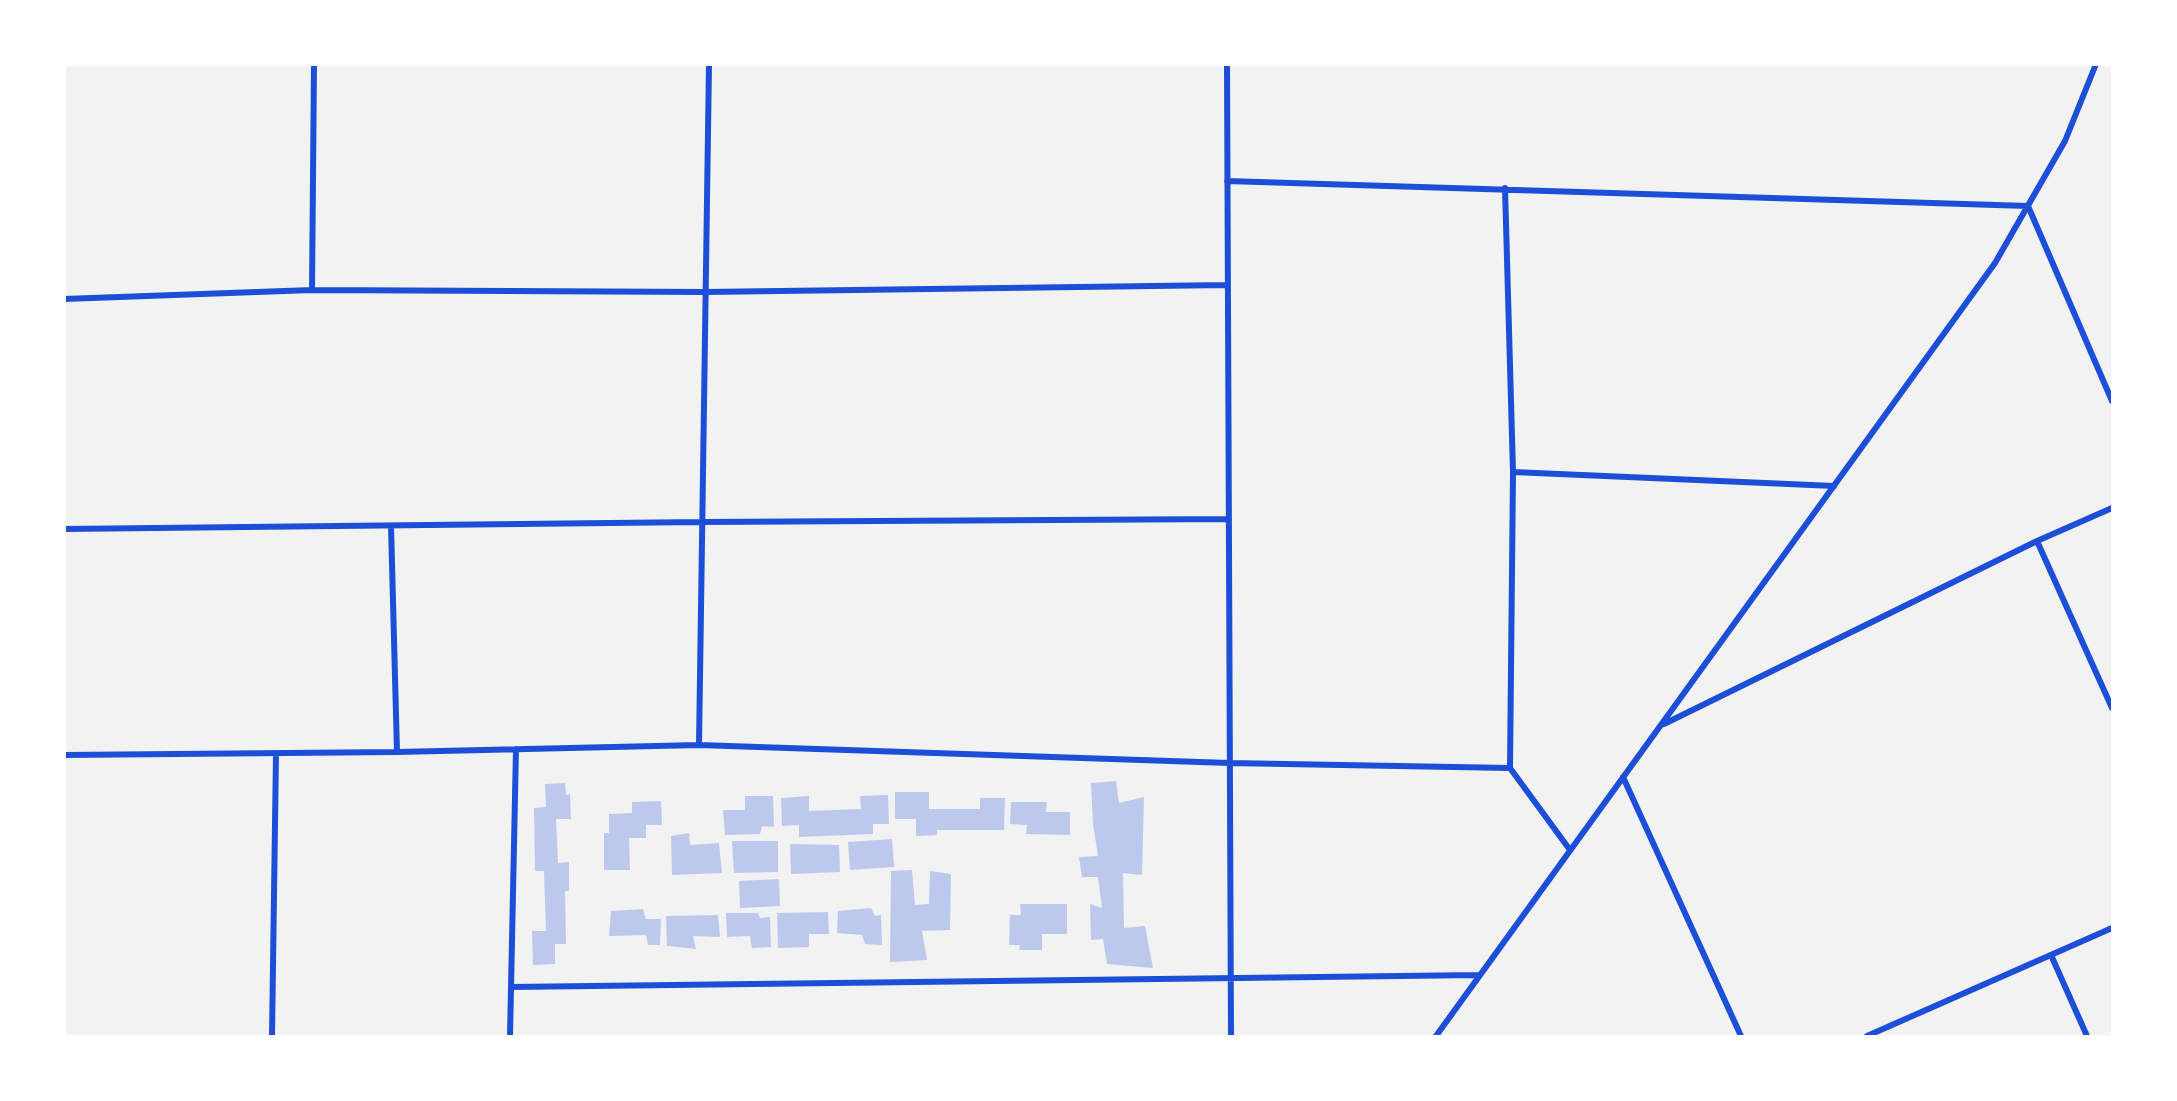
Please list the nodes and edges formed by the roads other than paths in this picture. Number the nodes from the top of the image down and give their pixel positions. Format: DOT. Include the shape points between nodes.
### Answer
graph roads {
  1 [pos="314,64"];
  2 [pos="709,64"];
  3 [pos="1227,64"];
  4 [pos="2096,64"];
  5 [pos="1227,181"];
  6 [pos="1505,189"];
  7 [pos="2028,206"];
  8 [pos="1228,285"];
  9 [pos="312,290"];
  10 [pos="705,292"];
  11 [pos="64,299"];
  12 [pos="2112,401"];
  13 [pos="1513,472"];
  14 [pos="1834,486"];
  15 [pos="2112,508"];
  16 [pos="1229,519"];
  17 [pos="701,522"];
  18 [pos="391,526"];
  19 [pos="64,529"];
  20 [pos="2037,541"];
  21 [pos="2112,708"];
  22 [pos="1661,725"];
  23 [pos="699,745"];
  24 [pos="516,749"];
  25 [pos="397,752"];
  26 [pos="276,754"];
  27 [pos="64,755"];
  28 [pos="1229,764"];
  29 [pos="1510,768"];
  30 [pos="1623,777"];
  31 [pos="1570,850"];
  32 [pos="2112,928"];
  33 [pos="2051,955"];
  34 [pos="1480,975"];
  35 [pos="1230,978"];
  36 [pos="511,987"];
  37 [pos="272,1036"];
  38 [pos="510,1036"];
  39 [pos="1231,1036"];
  40 [pos="1436,1036"];
  41 [pos="1741,1036"];
  42 [pos="1866,1036"];
  43 [pos="2087,1036"];
  1 -- 9 [label="street"];
  2 -- 10 [label="street"];
  3 -- 5 [label="street"];
  4 -- 7 [label="street" via="2065,141"];
  5 -- 6 [label="street"];
  5 -- 8 [label="street"];
  6 -- 7 [label="street"];
  6 -- 13 [label="street"];
  7 -- 12 [label="street"];
  7 -- 14 [label="street" via="1995,263"];
  8 -- 10 [label="street"];
  8 -- 16 [label="street"];
  9 -- 10 [label="street"];
  9 -- 11 [label="street"];
  10 -- 17 [label="street"];
  13 -- 14 [label="street"];
  13 -- 29 [label="street"];
  14 -- 22 [label="street"];
  15 -- 20 [label="street"];
  16 -- 17 [label="street"];
  16 -- 28 [label="street"];
  17 -- 18 [label="street"];
  17 -- 23 [label="street"];
  18 -- 19 [label="street"];
  18 -- 25 [label="street"];
  20 -- 21 [label="street"];
  20 -- 22 [label="street"];
  22 -- 30 [label="street"];
  23 -- 24 [label="street"];
  23 -- 28 [label="street"];
  24 -- 25 [label="street"];
  24 -- 36 [label="street"];
  25 -- 26 [label="street"];
  26 -- 27 [label="street"];
  26 -- 37 [label="street"];
  28 -- 29 [label="street"];
  28 -- 35 [label="street"];
  29 -- 31 [label="street"];
  30 -- 31 [label="street"];
  30 -- 41 [label="street"];
  31 -- 34 [label="street"];
  32 -- 33 [label="street"];
  33 -- 42 [label="street"];
  33 -- 43 [label="street"];
  34 -- 35 [label="street"];
  34 -- 40 [label="street"];
  35 -- 36 [label="street"];
  35 -- 39 [label="street"];
  36 -- 38 [label="street"];
}
